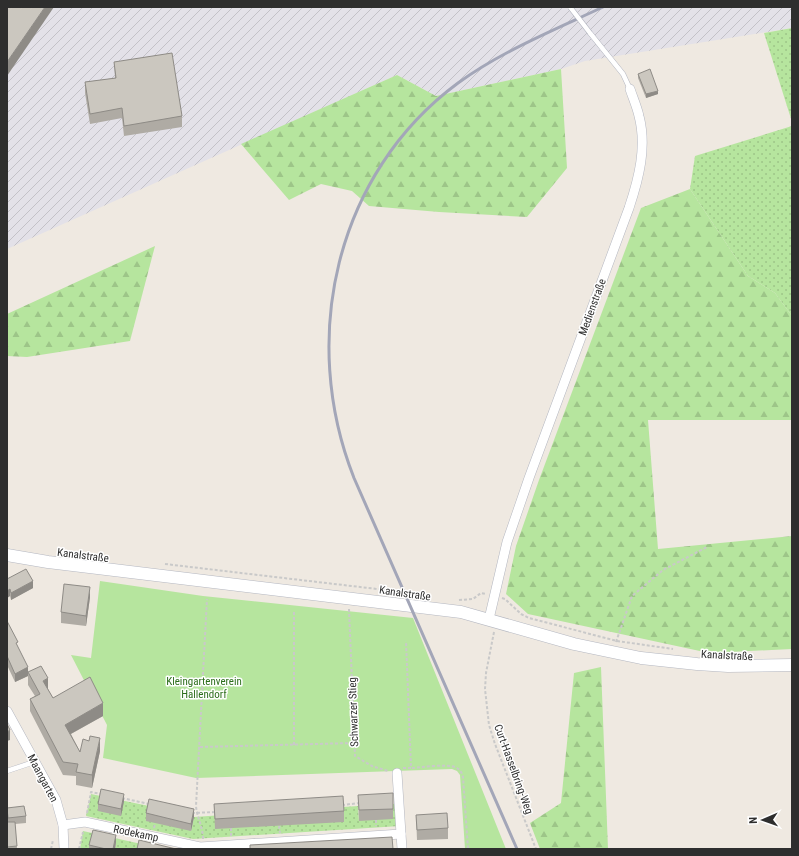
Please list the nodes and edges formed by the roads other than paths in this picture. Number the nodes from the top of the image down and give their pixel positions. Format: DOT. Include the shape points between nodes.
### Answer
graph roads {
  1 [pos="570,7"];
  2 [pos="630,89"];
  3 [pos="7,555"];
  4 [pos="493,620"];
  5 [pos="792,665"];
  6 [pos="7,712"];
  7 [pos="34,762"];
  8 [pos="7,771"];
  9 [pos="397,773"];
  10 [pos="63,825"];
  11 [pos="401,834"];
  12 [pos="200,848"];
  13 [pos="64,849"];
  14 [pos="402,849"];
  1 -- 2 [label="lane, Medienstraße, bridge" via="623,74"];
  2 -- 4 [label="street, Medienstraße" via="639,116 642,136 642,160 638,179 506,546 495,596"];
  3 -- 4 [label="street, Kanalstraße" via="441,609"];
  4 -- 5 [label="street, Kanalstraße" via="574,644 641,658 728,666"];
  6 -- 7 [label="street, Maangarten"];
  7 -- 8 [label="lane"];
  7 -- 10 [label="street, Maangarten" via="56,800"];
  9 -- 11 [label="street"];
  10 -- 12 [label="street, Rodekamp" via="84,822"];
  10 -- 13 [label="street, Maangarten"];
  11 -- 12 [label="street, Rodekamp"];
  11 -- 14 [label="street"];
}
